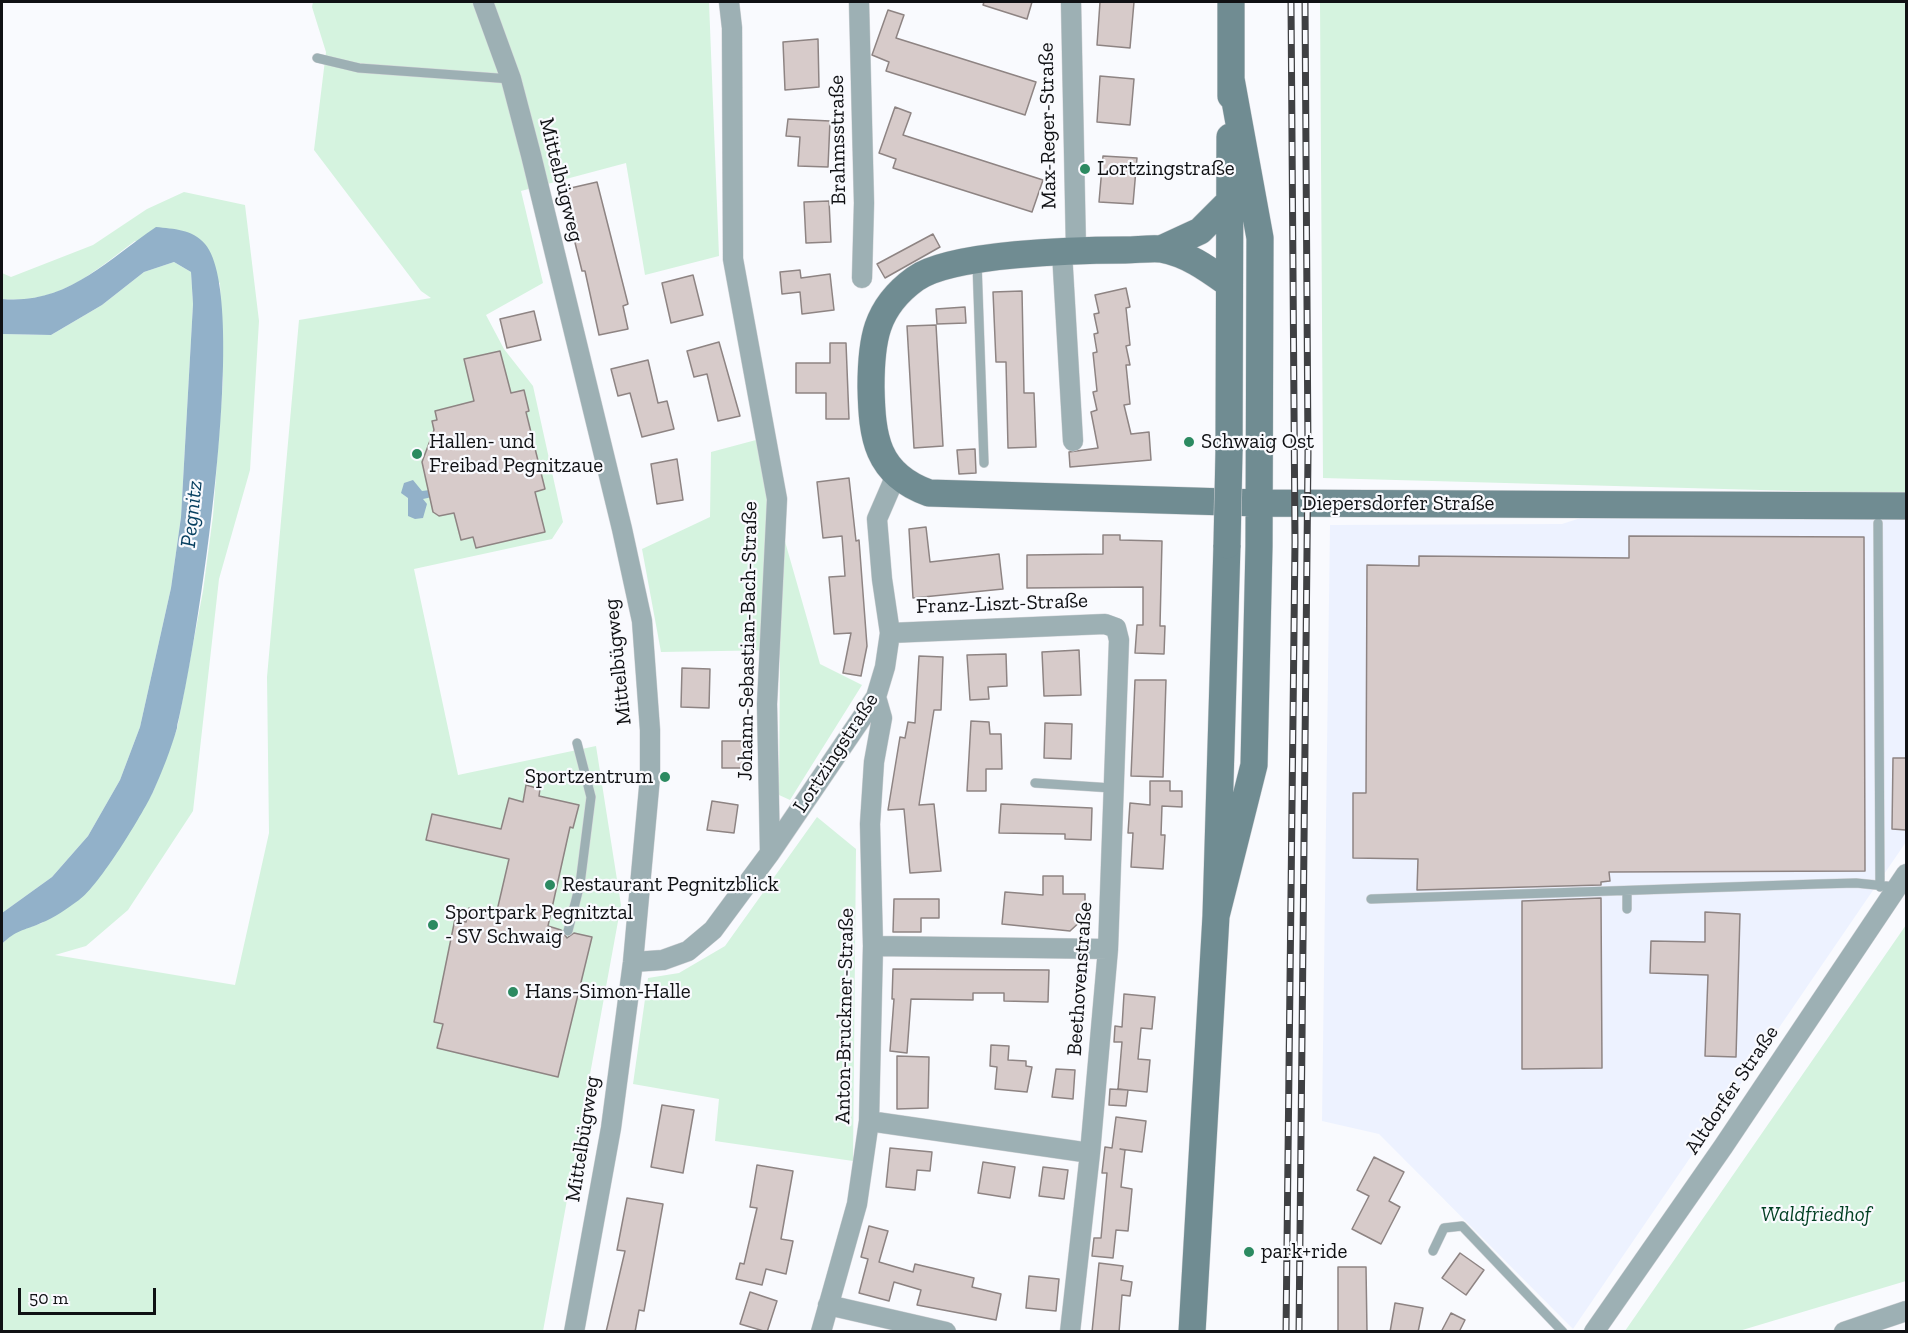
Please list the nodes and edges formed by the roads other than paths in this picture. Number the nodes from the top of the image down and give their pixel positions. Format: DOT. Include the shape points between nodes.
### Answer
graph roads {
  1 [pos="483,2"];
  2 [pos="729,2"];
  3 [pos="859,2"];
  4 [pos="1071,2"];
  5 [pos="1231,2"];
  6 [pos="317,58"];
  7 [pos="511,79"];
  8 [pos="1231,79"];
  9 [pos="1229,202"];
  10 [pos="1161,249"];
  11 [pos="1069,251"];
  12 [pos="977,261"];
  13 [pos="862,278"];
  14 [pos="1229,284"];
  15 [pos="1073,441"];
  16 [pos="984,463"];
  17 [pos="896,475"];
  18 [pos="1259,503"];
  19 [pos="1906,506"];
  20 [pos="1878,523"];
  21 [pos="1116,628"];
  22 [pos="890,633"];
  23 [pos="876,697"];
  24 [pos="577,743"];
  25 [pos="1035,783"];
  26 [pos="1112,788"];
  27 [pos="770,853"];
  28 [pos="1894,883"];
  29 [pos="1627,891"];
  30 [pos="1371,899"];
  31 [pos="1627,909"];
  32 [pos="1216,916"];
  33 [pos="568,931"];
  34 [pos="873,946"];
  35 [pos="1108,949"];
  36 [pos="633,962"];
  37 [pos="869,1120"];
  38 [pos="1090,1153"];
  39 [pos="1433,1251"];
  40 [pos="828,1305"];
  41 [pos="1906,1311"];
  42 [pos="574,1332"];
  43 [pos="821,1332"];
  44 [pos="946,1332"];
  45 [pos="1070,1332"];
  46 [pos="1192,1332"];
  47 [pos="1563,1332"];
  48 [pos="1594,1332"];
  49 [pos="1844,1332"];
  1 -- 7 [label="street, Mittelbügweg"];
  2 -- 27 [label="street, Johann-Sebastian-Bach-Straße" via="734,259 777,499 767,704"];
  3 -- 13 [label="street, Brahmsstraße"];
  4 -- 11 [label="street, Max-Reger-Straße"];
  5 -- 8 [label="main road"];
  6 -- 7 [label="lane" via="359,68"];
  7 -- 36 [label="street, Mittelbügweg" via="642,621 650,777"];
  8 -- 9 [label="main road"];
  8 -- 18 [label="main road" via="1260,238"];
  9 -- 10 [label="main road" via="1200,231"];
  9 -- 14 [label="main road"];
  10 -- 11 [label="main road"];
  10 -- 14 [label="main road" via="1199,262"];
  11 -- 12 [label="main road"];
  11 -- 15 [label="street"];
  12 -- 16 [label="lane"];
  12 -- 17 [label="main road" via="941,267 917,277 896,296 877,325 871,352 872,426"];
  14 -- 32 [label="main road, bridge" via="1229,451"];
  17 -- 18 [label="main road, Diepersdorfer Straße" via="928,493"];
  17 -- 22 [label="street, Lortzingstraße" via="877,519"];
  18 -- 19 [label="main road, Diepersdorfer Straße"];
  18 -- 32 [label="main road" via="1254,765"];
  20 -- 28 [label="lane"];
  21 -- 22 [label="street, Franz-Liszt-Straße" via="1101,624"];
  21 -- 26 [label="street, Beethovenstraße" via="1119,640"];
  22 -- 23 [label="street, Lortzingstraße"];
  23 -- 27 [label="street, Lortzingstraße"];
  23 -- 34 [label="street, Anton-Bruckner-Straße" via="882,718 870,824"];
  24 -- 33 [label="lane" via="591,797"];
  25 -- 26 [label="lane"];
  26 -- 35 [label="street, Beethovenstraße"];
  27 -- 36 [label="street, Lortzingstraße" via="713,930 688,951 663,960"];
  28 -- 29 [label="lane"];
  28 -- 48 [label="street, Altdorfer Straße" via="1723,1147"];
  29 -- 30 [label="lane"];
  29 -- 31 [label="lane"];
  32 -- 46 [label="main road"];
  34 -- 35 [label="street"];
  34 -- 37 [label="street, Anton-Bruckner-Straße"];
  35 -- 38 [label="street, Beethovenstraße"];
  36 -- 42 [label="street, Mittelbügweg" via="611,1128"];
  37 -- 38 [label="street"];
  37 -- 40 [label="street, Anton-Bruckner-Straße" via="857,1204"];
  38 -- 45 [label="street, Beethovenstraße"];
  39 -- 47 [label="lane" via="1444,1228 1462,1226"];
  40 -- 43 [label="street, Anton-Bruckner-Straße"];
  40 -- 44 [label="street"];
  41 -- 49 [label="street"];
}
